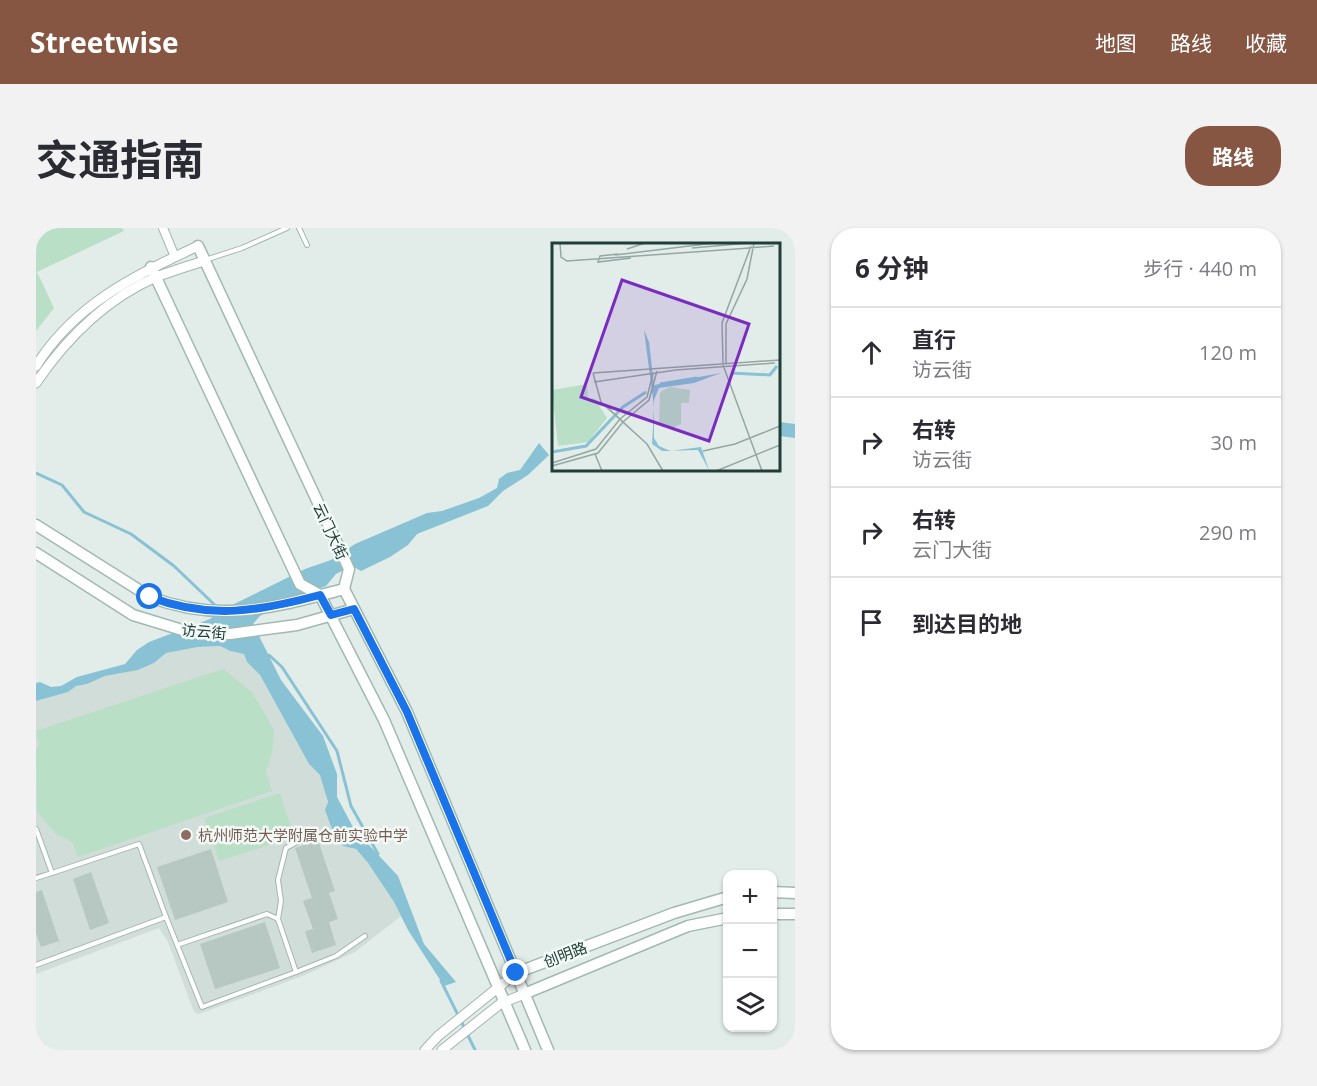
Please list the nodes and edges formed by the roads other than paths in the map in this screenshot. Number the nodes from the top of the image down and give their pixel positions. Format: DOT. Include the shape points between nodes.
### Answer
graph roads {
  1 [pos="163,228"];
  2 [pos="287,228"];
  3 [pos="299,228"];
  4 [pos="307,245"];
  5 [pos="198,246"];
  6 [pos="175,257"];
  7 [pos="204,261"];
  8 [pos="154,272"];
  9 [pos="36,366"];
  10 [pos="36,383"];
  11 [pos="36,525"];
  12 [pos="36,553"];
  13 [pos="344,589"];
  14 [pos="320,595"];
  15 [pos="354,609"];
  16 [pos="331,615"];
  17 [pos="36,829"];
  18 [pos="306,837"];
  19 [pos="52,873"];
  20 [pos="36,878"];
  21 [pos="777,892"];
  22 [pos="795,893"];
  23 [pos="723,898"];
  24 [pos="777,914"];
  25 [pos="795,914"];
  26 [pos="166,917"];
  27 [pos="278,919"];
  28 [pos="723,919"];
  29 [pos="365,936"];
  30 [pos="177,945"];
  31 [pos="36,965"];
  32 [pos="296,972"];
  33 [pos="516,973"];
  34 [pos="499,987"];
  35 [pos="524,994"];
  36 [pos="505,1002"];
  37 [pos="445,1048"];
  38 [pos="425,1050"];
  39 [pos="525,1050"];
  40 [pos="548,1050"];
  1 -- 6 [label="street"];
  2 -- 7 [label="lane"];
  3 -- 4 [label="lane"];
  5 -- 6 [label="street"];
  5 -- 7 [label="main road, 云门大街"];
  6 -- 8 [label="street"];
  7 -- 8 [label="street"];
  7 -- 13 [label="main road, 云门大街" via="349,569"];
  8 -- 9 [label="street" via="107,293 88,307 53,341"];
  8 -- 10 [label="street" via="90,321 55,355"];
  8 -- 14 [label="main road" via="300,584"];
  11 -- 14 [label="main road, 访云街" via="150,597 171,605 206,611 256,610"];
  12 -- 16 [label="main road, 访云街" via="133,615 192,633 230,634"];
  13 -- 14 [label="main road, 访云街"];
  13 -- 15 [label="main road, 云门大街"];
  14 -- 16 [label="main road"];
  15 -- 16 [label="main road, 访云街"];
  15 -- 33 [label="main road, 云门大街" via="407,712"];
  16 -- 34 [label="main road" via="384,720"];
  17 -- 19 [label="lane"];
  18 -- 27 [label="lane" via="286,848 278,880"];
  19 -- 20 [label="lane"];
  19 -- 26 [label="lane" via="139,844"];
  21 -- 22 [label="main road"];
  23 -- 33 [label="main road, 创明路"];
  24 -- 25 [label="main road"];
  26 -- 30 [label="lane"];
  26 -- 31 [label="lane"];
  27 -- 30 [label="lane" via="267,914 259,916"];
  27 -- 32 [label="lane"];
  28 -- 35 [label="main road, 创明路" via="688,926"];
  29 -- 32 [label="lane" via="336,956"];
  30 -- 32 [label="lane" via="202,1007"];
  33 -- 34 [label="street, 创明路"];
  33 -- 35 [label="main road, 云门大街"];
  34 -- 36 [label="main road"];
  34 -- 38 [label="street, 创明路"];
  35 -- 36 [label="street, 创明路"];
  35 -- 40 [label="main road, 云门大街"];
  36 -- 37 [label="street, 创明路"];
  36 -- 39 [label="main road"];
}
